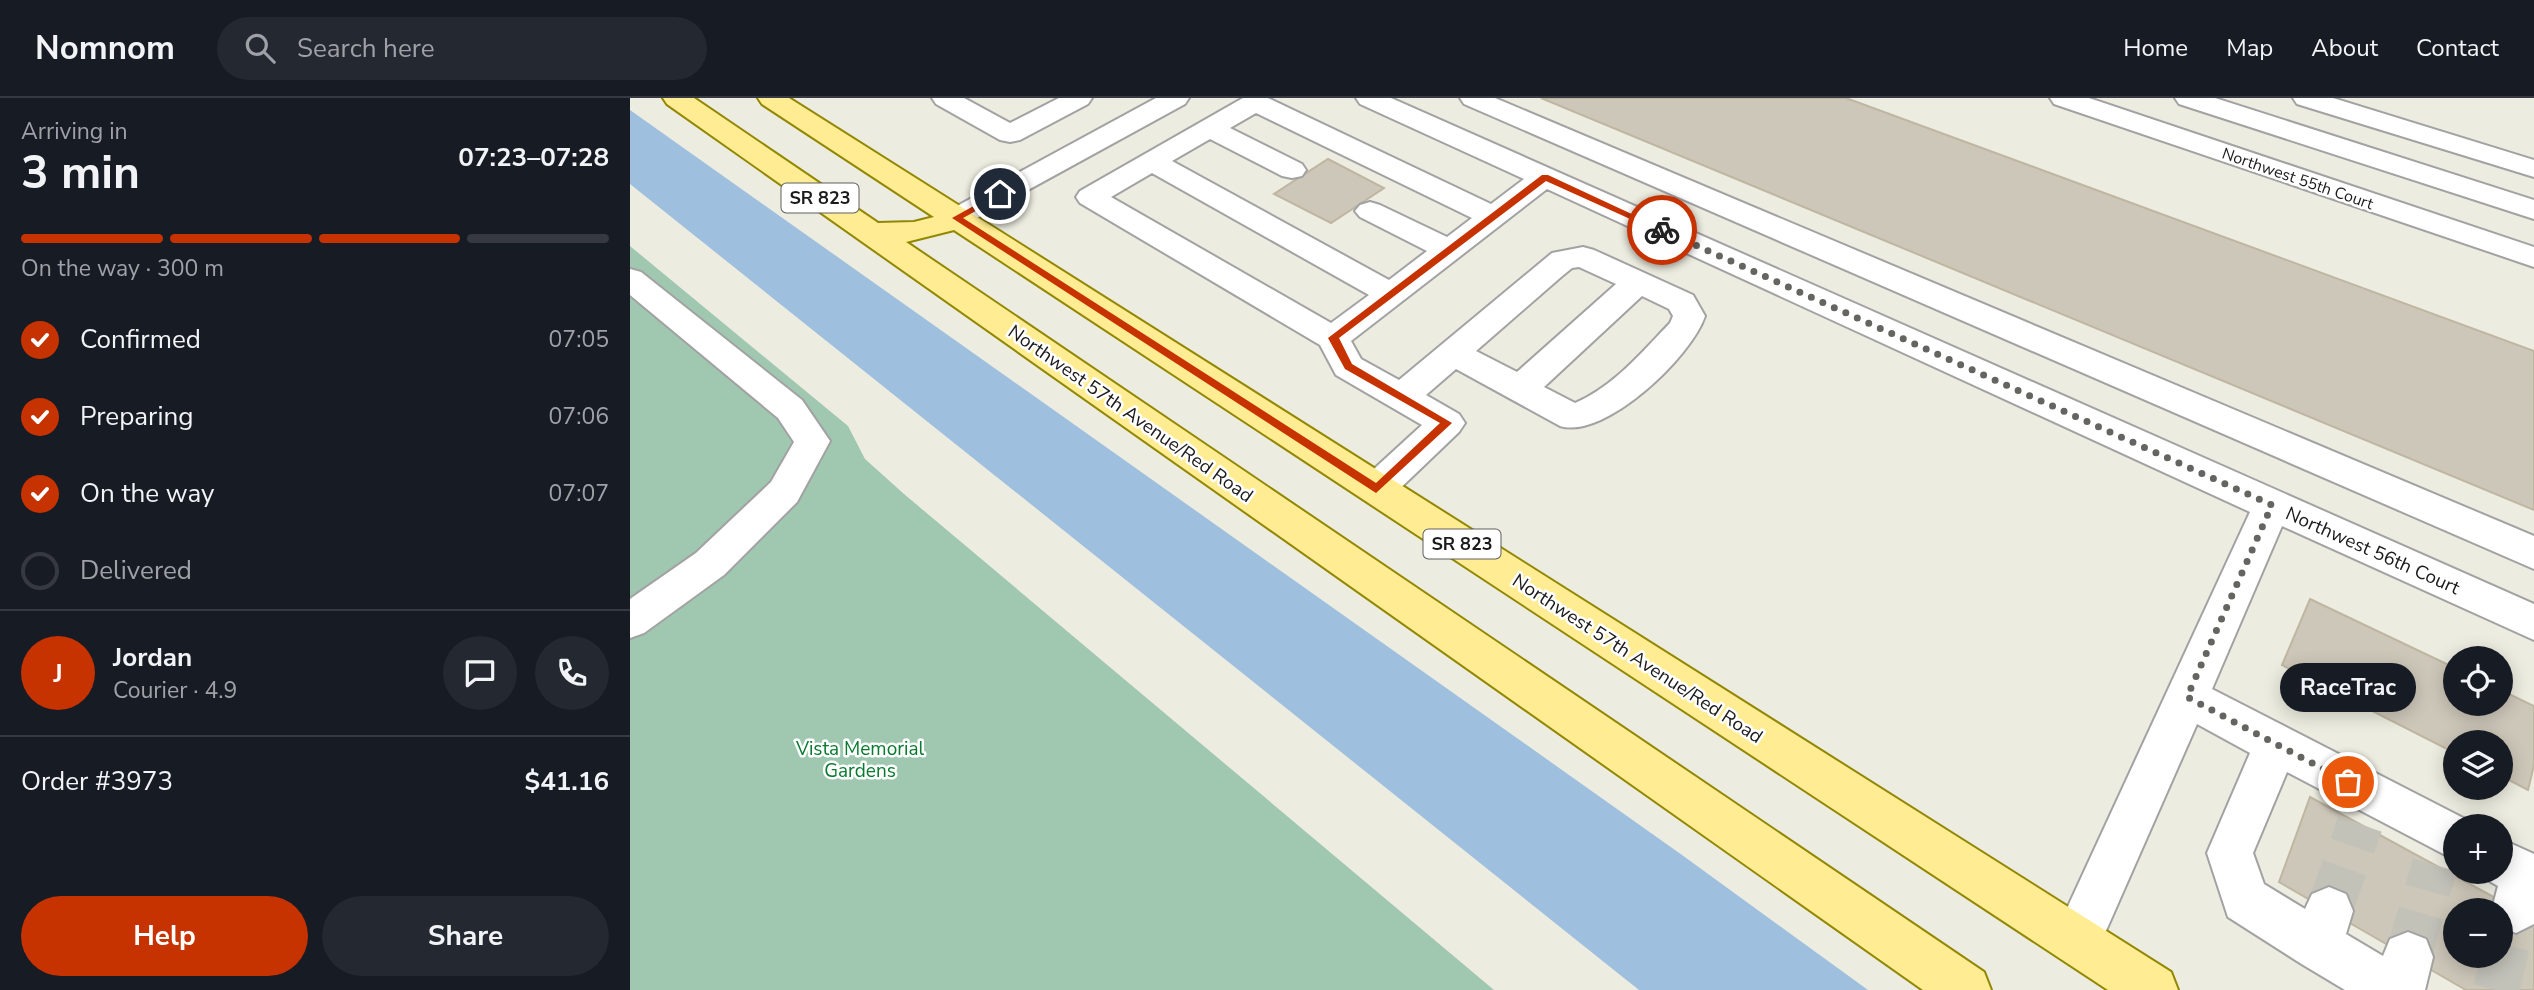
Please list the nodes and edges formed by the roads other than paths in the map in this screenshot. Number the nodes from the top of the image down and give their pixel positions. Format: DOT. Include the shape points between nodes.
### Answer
graph roads {
  1 [pos="676,98"];
  2 [pos="771,98"];
  3 [pos="945,98"];
  4 [pos="1079,98"];
  5 [pos="1176,98"];
  6 [pos="1369,98"];
  7 [pos="1472,98"];
  8 [pos="2063,98"];
  9 [pos="2188,98"];
  10 [pos="2306,98"];
  11 [pos="1209,128"];
  12 [pos="1152,162"];
  13 [pos="2534,169"];
  14 [pos="1292,170"];
  15 [pos="1545,177"];
  16 [pos="2534,210"];
  17 [pos="1370,211"];
  18 [pos="1493,217"];
  19 [pos="956,218"];
  20 [pos="869,232"];
  21 [pos="1449,250"];
  22 [pos="2534,257"];
  23 [pos="630,279"];
  24 [pos="1638,282"];
  25 [pos="1905,284"];
  26 [pos="1391,294"];
  27 [pos="1870,324"];
  28 [pos="1333,338"];
  29 [pos="1453,353"];
  30 [pos="1520,389"];
  31 [pos="1402,397"];
  32 [pos="1376,489"];
  33 [pos="2272,505"];
  34 [pos="2534,553"];
  35 [pos="630,621"];
  36 [pos="2534,623"];
  37 [pos="2187,697"];
  38 [pos="2276,744"];
  39 [pos="2443,845"];
  40 [pos="2077,941"];
  41 [pos="2400,979"];
  42 [pos="1966,990"];
  43 [pos="2153,990"];
  1 -- 20 [label="main road, Northwest 57th Avenue/Red Road / SR 823"];
  2 -- 19 [label="main road, Northwest 57th Avenue/Red Road / SR 823"];
  3 -- 4 [label="street" via="1010,134"];
  5 -- 19 [label="street"];
  6 -- 15 [label="street, Northwest 56th Court"];
  7 -- 25 [label="street"];
  8 -- 22 [label="street, Northwest 55th Court"];
  9 -- 16 [label="street"];
  10 -- 13 [label="street"];
  11 -- 12 [label="street"];
  11 -- 14 [label="street"];
  11 -- 18 [label="street" via="1255,102"];
  12 -- 26 [label="street"];
  12 -- 28 [label="street" via="1090,197"];
  15 -- 18 [label="street"];
  15 -- 27 [label="street, Northwest 56th Court"];
  17 -- 21 [label="street"];
  18 -- 21 [label="street"];
  19 -- 20 [label="main road" via="931,231"];
  19 -- 32 [label="main road, Northwest 57th Avenue/Red Road / SR 823"];
  20 -- 42 [label="main road, Northwest 57th Avenue/Red Road / SR 823"];
  21 -- 26 [label="street"];
  23 -- 35 [label="street" via="790,409 811,441 784,492 710,564"];
  24 -- 29 [label="street" via="1583,257 1563,260"];
  24 -- 30 [label="street"];
  24 -- 30 [label="street" via="1682,302 1689,316 1685,328 1607,405 1572,417"];
  25 -- 27 [label="street"];
  25 -- 34 [label="street"];
  26 -- 28 [label="street"];
  27 -- 33 [label="street, Northwest 56th Court"];
  28 -- 31 [label="street" via="1348,367"];
  29 -- 30 [label="street"];
  29 -- 31 [label="street"];
  31 -- 32 [label="street" via="1447,423"];
  32 -- 40 [label="main road, Northwest 57th Avenue/Red Road / SR 823"];
  33 -- 36 [label="street, Northwest 56th Court"];
  33 -- 37 [label="street"];
  37 -- 38 [label="street"];
  37 -- 40 [label="street"];
  38 -- 39 [label="street" via="2366,809"];
  38 -- 41 [label="street" via="2230,853 2245,900 2324,928"];
  40 -- 43 [label="main road, Northwest 57th Avenue/Red Road / SR 823"];
}
